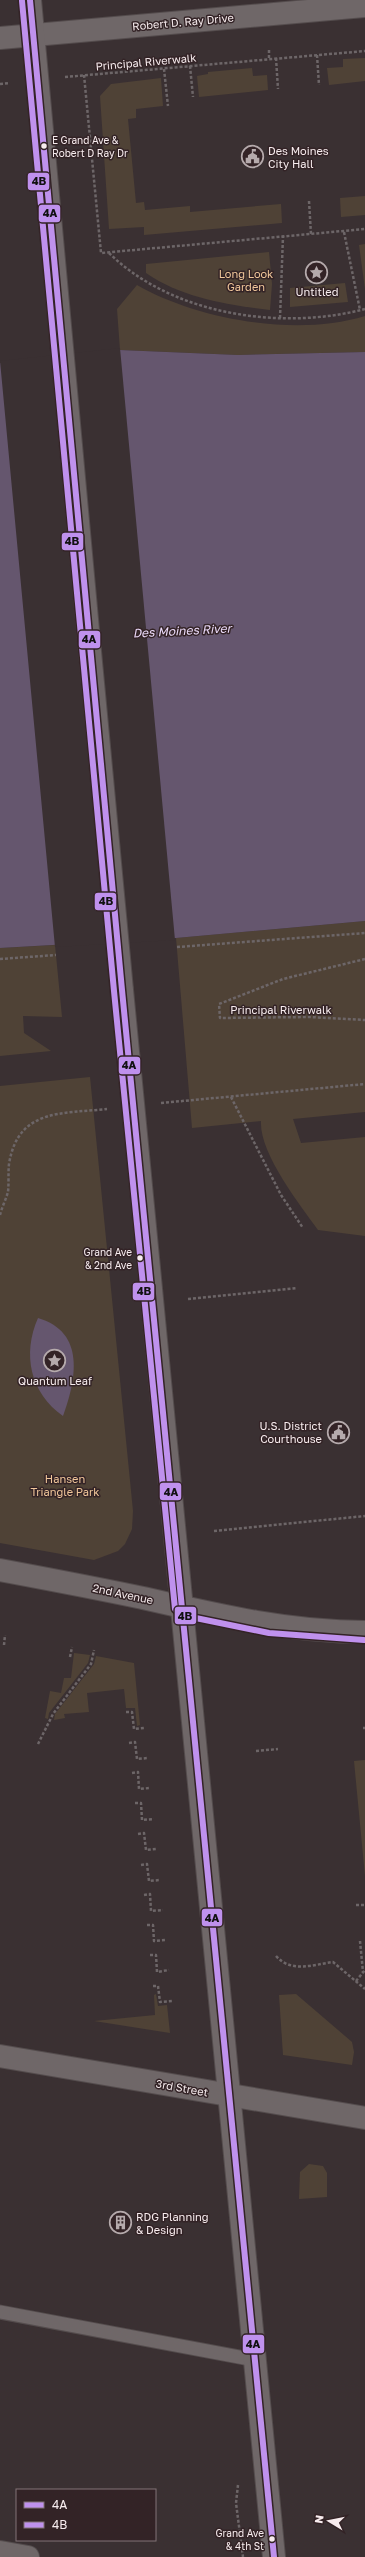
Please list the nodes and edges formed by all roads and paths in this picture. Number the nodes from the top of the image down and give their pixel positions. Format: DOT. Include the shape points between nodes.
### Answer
graph roads {
  1 [pos="30,0"];
  2 [pos="365,6"];
  3 [pos="33,35"];
  4 [pos="0,38"];
  5 [pos="269,50"];
  6 [pos="365,51"];
  7 [pos="317,55"];
  8 [pos="276,58"];
  9 [pos="269,59"];
  10 [pos="190,66"];
  11 [pos="164,69"];
  12 [pos="6,83"];
  13 [pos="0,84"];
  14 [pos="319,86"];
  15 [pos="278,89"];
  16 [pos="193,97"];
  17 [pos="168,106"];
  18 [pos="309,201"];
  19 [pos="365,229"];
  20 [pos="344,232"];
  21 [pos="312,234"];
  22 [pos="283,236"];
  23 [pos="109,252"];
  24 [pos="365,309"];
  25 [pos="360,310"];
  26 [pos="280,318"];
  27 [pos="365,933"];
  28 [pos="177,947"];
  29 [pos="56,955"];
  30 [pos="0,959"];
  31 [pos="365,959"];
  32 [pos="365,1020"];
  33 [pos="365,1084"];
  34 [pos="231,1097"];
  35 [pos="159,1104"];
  36 [pos="104,1109"];
  37 [pos="0,1215"];
  38 [pos="303,1228"];
  39 [pos="297,1288"];
  40 [pos="188,1299"];
  41 [pos="365,1516"];
  42 [pos="214,1531"];
  43 [pos="0,1570"];
  44 [pos="183,1607"];
  45 [pos="365,1632"];
  46 [pos="6,1635"];
  47 [pos="4,1645"];
  48 [pos="72,1647"];
  49 [pos="94,1650"];
  50 [pos="70,1657"];
  51 [pos="126,1712"];
  52 [pos="144,1728"];
  53 [pos="129,1743"];
  54 [pos="38,1744"];
  55 [pos="278,1749"];
  56 [pos="256,1751"];
  57 [pos="148,1758"];
  58 [pos="132,1773"];
  59 [pos="150,1788"];
  60 [pos="135,1804"];
  61 [pos="154,1819"];
  62 [pos="138,1834"];
  63 [pos="156,1849"];
  64 [pos="141,1865"];
  65 [pos="160,1880"];
  66 [pos="144,1895"];
  67 [pos="365,1904"];
  68 [pos="356,1905"];
  69 [pos="163,1910"];
  70 [pos="147,1925"];
  71 [pos="166,1940"];
  72 [pos="360,1941"];
  73 [pos="150,1955"];
  74 [pos="276,1956"];
  75 [pos="169,1970"];
  76 [pos="364,1971"];
  77 [pos="356,1981"];
  78 [pos="153,1986"];
  79 [pos="365,1989"];
  80 [pos="172,2001"];
  81 [pos="0,2056"];
  82 [pos="231,2097"];
  83 [pos="365,2118"];
  84 [pos="0,2312"];
  85 [pos="255,2360"];
  86 [pos="0,2552"];
  87 [pos="28,2557"];
  88 [pos="274,2557"];
  1 -- 3 [label="main road"];
  2 -- 3 [label="main road, Robert D. Ray Drive"];
  3 -- 4 [label="main road, Robert D. Ray Drive"];
  3 -- 44 [label="main road, bridge" via="122,990"];
  5 -- 9 [label="path"];
  6 -- 7 [label="path, Principal Riverwalk"];
  7 -- 8 [label="path, Principal Riverwalk"];
  7 -- 14 [label="path"];
  8 -- 9 [label="path, Principal Riverwalk"];
  8 -- 15 [label="path"];
  9 -- 10 [label="path, Principal Riverwalk"];
  10 -- 11 [label="path, Principal Riverwalk"];
  10 -- 16 [label="path"];
  11 -- 17 [label="path"];
  11 -- 23 [label="path, Principal Riverwalk" via="84,75 101,253"];
  12 -- 13 [label="path"];
  18 -- 21 [label="path"];
  19 -- 20 [label="path"];
  20 -- 21 [label="path"];
  20 -- 25 [label="path"];
  21 -- 22 [label="path"];
  22 -- 23 [label="path"];
  22 -- 26 [label="path"];
  23 -- 26 [label="path" via="131,272 164,291 234,312"];
  24 -- 25 [label="path"];
  25 -- 26 [label="path" via="316,317"];
  27 -- 28 [label="path"];
  29 -- 30 [label="path"];
  31 -- 32 [label="path, Principal Riverwalk" via="283,978 219,1004 220,1018 309,1017"];
  33 -- 34 [label="path"];
  34 -- 35 [label="path"];
  34 -- 38 [label="path" via="281,1195"];
  36 -- 37 [label="path" via="54,1114 37,1120 22,1130 9,1164 8,1192"];
  39 -- 40 [label="path"];
  41 -- 42 [label="path"];
  43 -- 44 [label="main road, 2nd Avenue"];
  44 -- 45 [label="main road, 2nd Avenue" via="270,1625"];
  44 -- 82 [label="main road"];
  46 -- 47 [label="path"];
  48 -- 50 [label="path"];
  49 -- 54 [label="path" via="91,1664 53,1714"];
  51 -- 52 [label="path" via="132,1712 134,1728"];
  53 -- 57 [label="path" via="135,1742 137,1759"];
  55 -- 56 [label="path"];
  58 -- 59 [label="path" via="138,1772 139,1789"];
  60 -- 61 [label="path" via="141,1803 142,1820"];
  62 -- 63 [label="path" via="144,1833 146,1850"];
  64 -- 65 [label="path" via="147,1864 149,1881"];
  66 -- 69 [label="path" via="150,1894 151,1911"];
  67 -- 68 [label="path"];
  70 -- 71 [label="path" via="153,1925 154,1941"];
  72 -- 76 [label="path"];
  73 -- 75 [label="path" via="156,1955 157,1972"];
  74 -- 77 [label="path" via="290,1967 333,1962"];
  76 -- 77 [label="path"];
  77 -- 79 [label="path"];
  78 -- 80 [label="path" via="158,1986 160,2002"];
  81 -- 82 [label="main road, 3rd Street"];
  82 -- 83 [label="main road, 3rd Street"];
  82 -- 85 [label="main road"];
  84 -- 85 [label="lane"];
  85 -- 88 [label="main road"];
  86 -- 87 [label="main road"];
}
